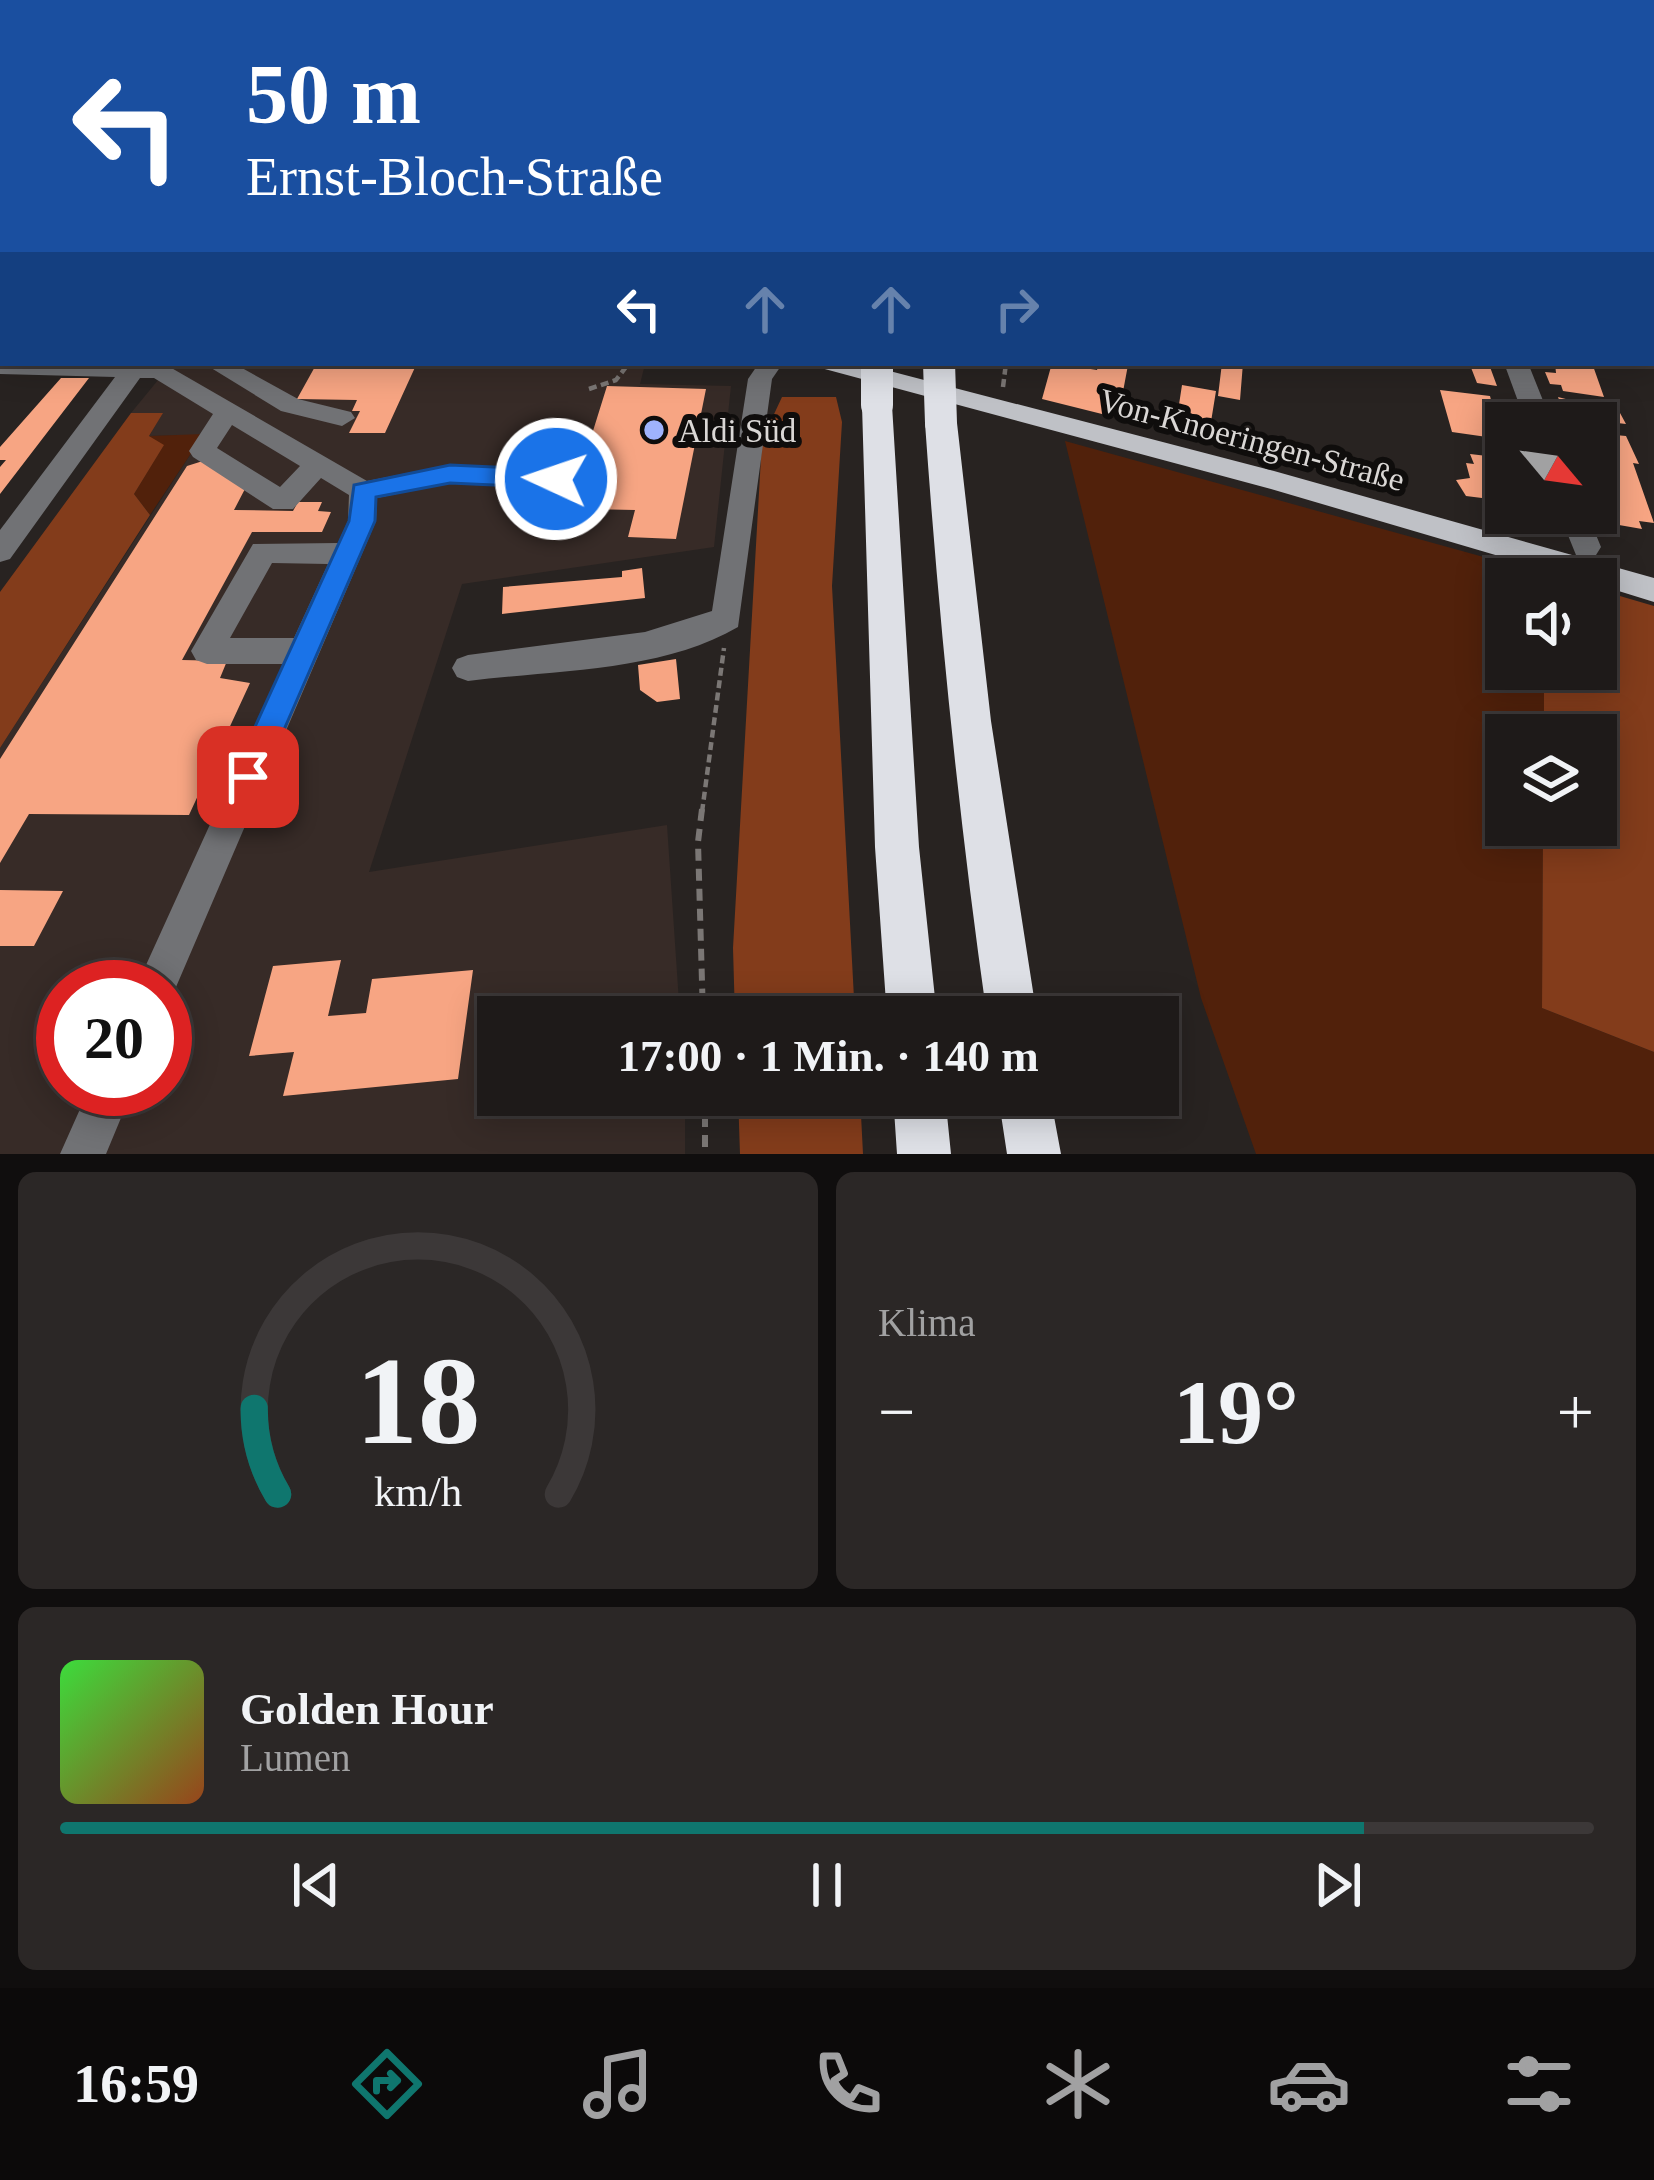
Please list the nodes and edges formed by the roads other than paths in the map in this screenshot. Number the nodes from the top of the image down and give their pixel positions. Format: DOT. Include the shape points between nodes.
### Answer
graph roads {
  1 [pos="0,366"];
  2 [pos="135,366"];
  3 [pos="220,366"];
  4 [pos="769,366"];
  5 [pos="841,366"];
  6 [pos="877,366"];
  7 [pos="939,366"];
  8 [pos="1517,366"];
  9 [pos="1531,402"];
  10 [pos="232,412"];
  11 [pos="342,418"];
  12 [pos="320,462"];
  13 [pos="556,479"];
  14 [pos="363,491"];
  15 [pos="1581,534"];
  16 [pos="1586,547"];
  17 [pos="0,551"];
  18 [pos="347,554"];
  19 [pos="1654,590"];
  20 [pos="303,651"];
  21 [pos="468,668"];
  22 [pos="168,960"];
  23 [pos="910,996"];
  24 [pos="1009,996"];
  25 [pos="99,1116"];
  26 [pos="921,1116"];
  27 [pos="1028,1116"];
  28 [pos="83,1154"];
  29 [pos="925,1154"];
  30 [pos="1034,1154"];
  1 -- 2 [label="street"];
  2 -- 10 [label="street" via="159,370"];
  2 -- 17 [label="street"];
  3 -- 11 [label="street" via="290,405"];
  4 -- 21 [label="street" via="760,380 728,618 665,640"];
  5 -- 19 [label="main road, Von-Knoeringen-Straße"];
  6 -- 23 [label="highway, bridge"];
  7 -- 24 [label="highway, bridge" via="980,805"];
  8 -- 9 [label="street"];
  10 -- 12 [label="street"];
  10 -- 12 [label="street" via="202,451 284,502"];
  12 -- 14 [label="street"];
  13 -- 14 [label="street" via="450,474"];
  14 -- 18 [label="street" via="362,521"];
  15 -- 16 [label="street"];
  18 -- 20 [label="street"];
  18 -- 20 [label="street" via="263,553 207,651"];
  20 -- 22 [label="street"];
  25 -- 28 [label="street"];
  26 -- 29 [label="highway"];
  27 -- 30 [label="highway"];
}
